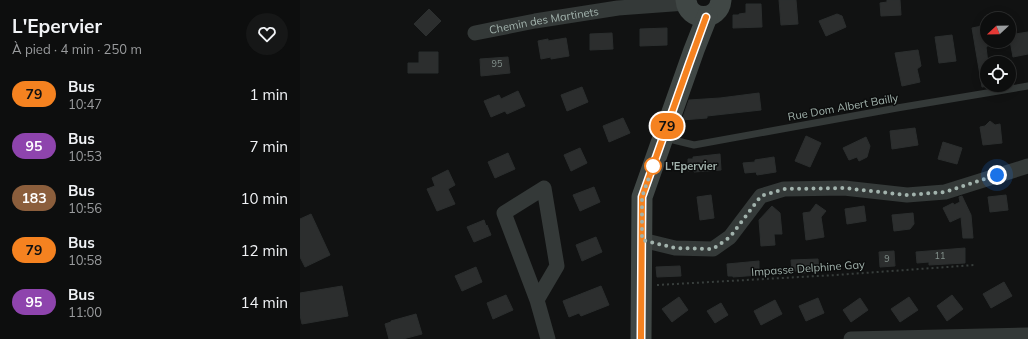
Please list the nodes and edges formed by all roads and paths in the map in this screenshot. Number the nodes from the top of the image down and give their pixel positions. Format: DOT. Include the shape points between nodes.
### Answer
graph roads {
  1 [pos="721,0"];
  2 [pos="695,14"];
  3 [pos="475,33"];
  4 [pos="1028,86"];
  5 [pos="663,138"];
  6 [pos="1028,166"];
  7 [pos="642,240"];
  8 [pos="975,265"];
  9 [pos="641,286"];
  10 [pos="537,300"];
  11 [pos="1028,335"];
  12 [pos="548,339"];
  13 [pos="641,339"];
  14 [pos="850,339"];
  1 -- 2 [label="street" via="716,12"];
  2 -- 3 [label="street, Chemin des Martinets" via="618,8"];
  2 -- 5 [label="street"];
  4 -- 5 [label="lane, Rue Dom Albert Bailly" via="694,145"];
  5 -- 7 [label="street" via="642,197"];
  6 -- 7 [label="street" via="945,192 907,195 844,188 784,189 761,196 730,237 713,249 675,248"];
  7 -- 9 [label="street"];
  8 -- 9 [label="path, Impasse Delphine Gay"];
  9 -- 13 [label="street"];
  10 -- 10 [label="street" via="557,266 544,188 504,213"];
  10 -- 12 [label="street"];
  11 -- 14 [label="street"];
}
